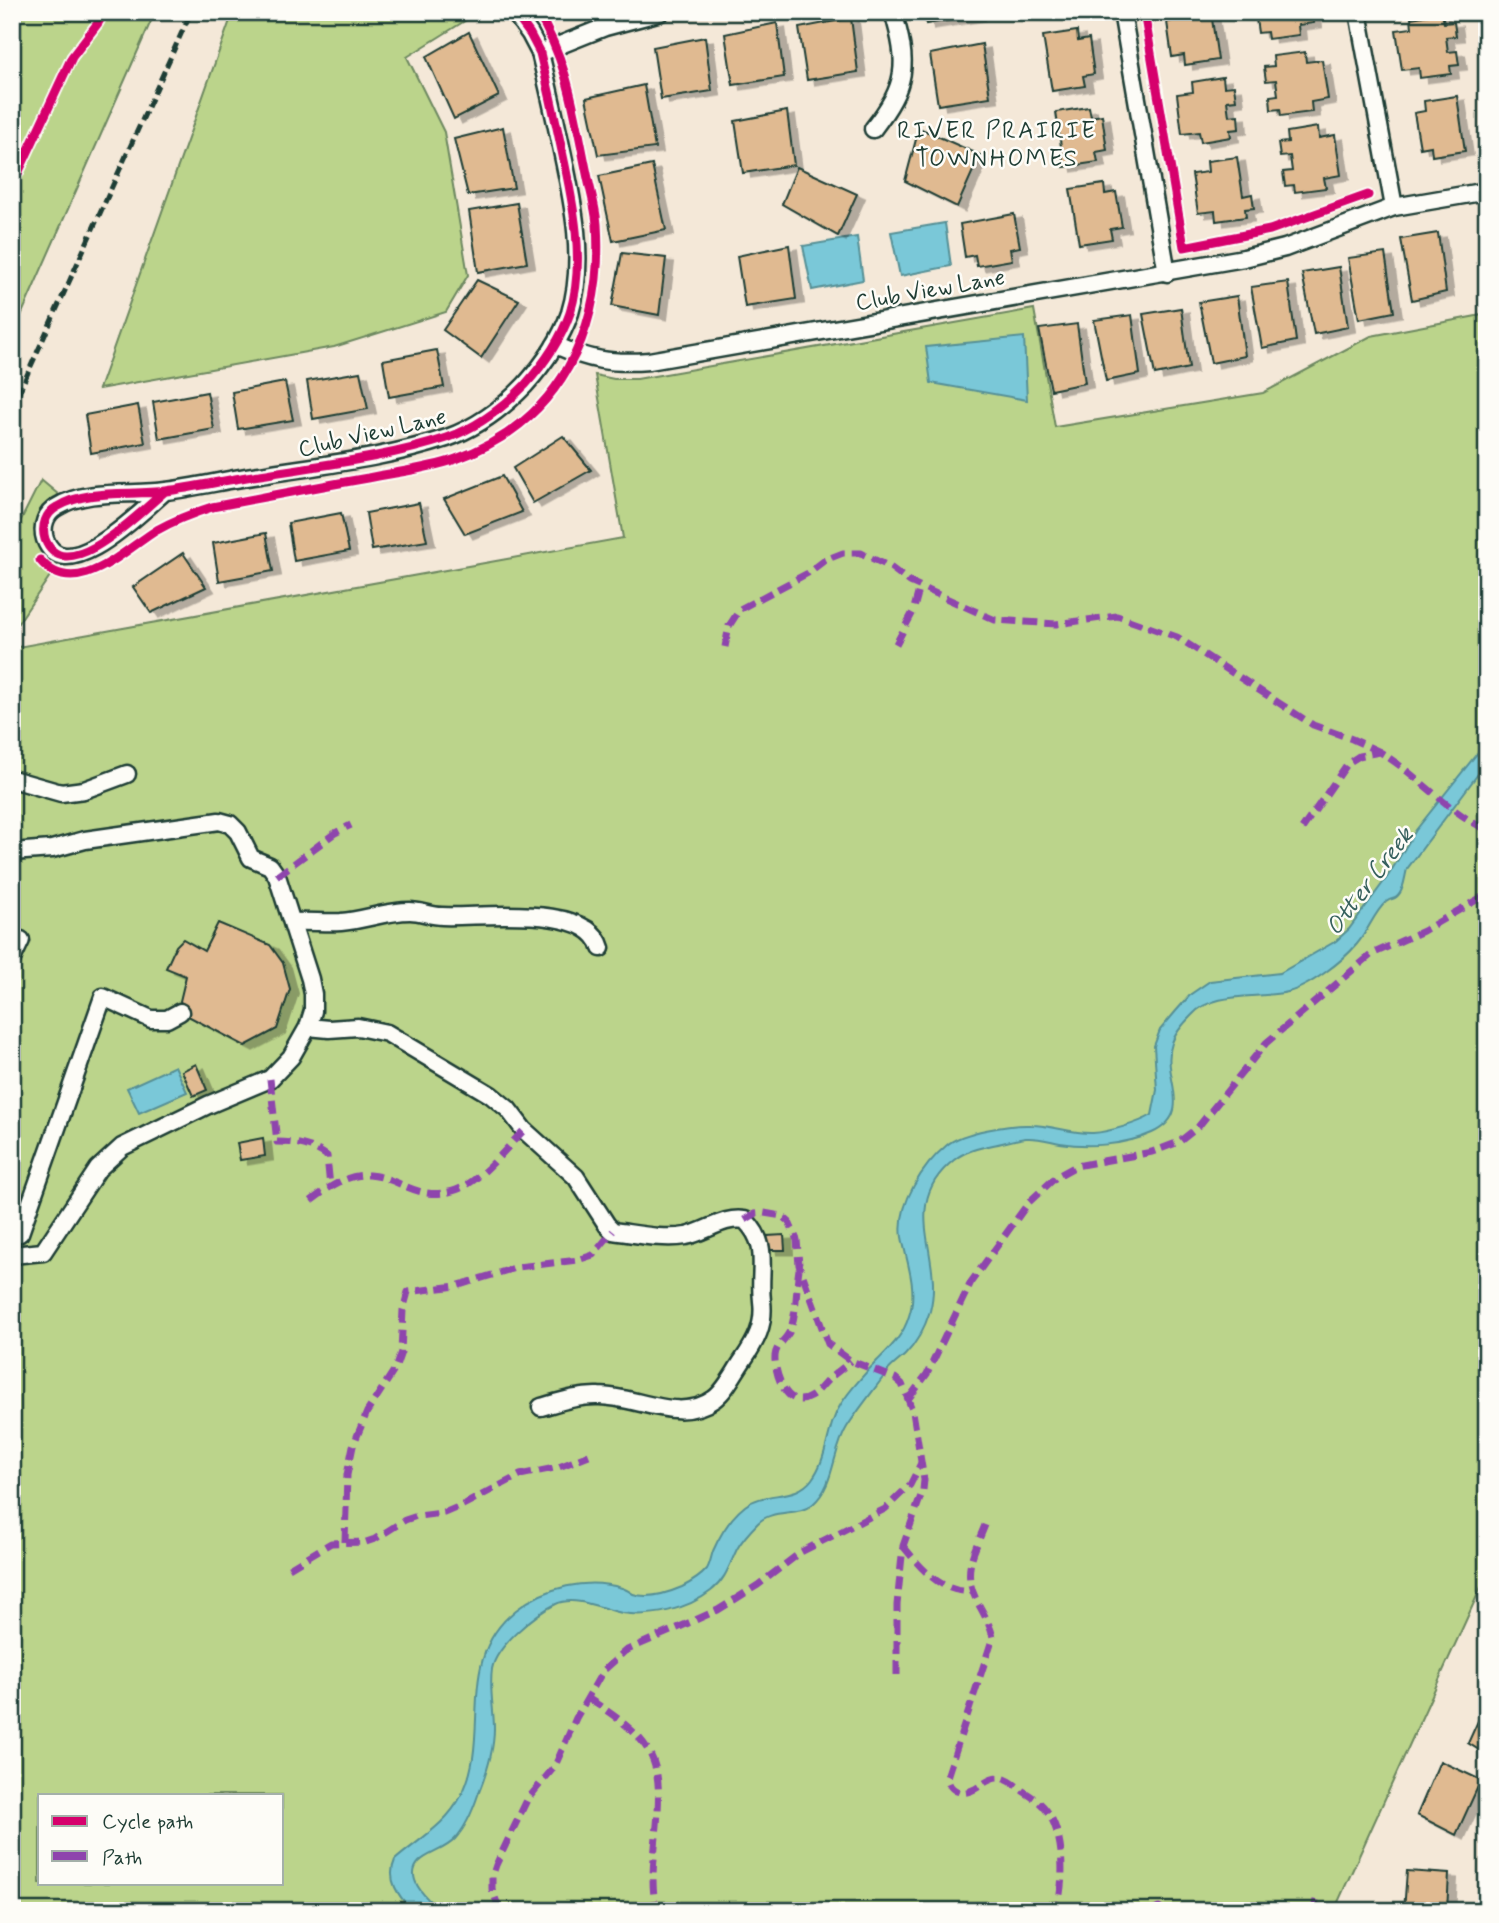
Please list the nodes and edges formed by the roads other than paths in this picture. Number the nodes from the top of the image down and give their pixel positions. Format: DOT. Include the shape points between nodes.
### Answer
graph roads {
  1 [pos="514,12"];
  2 [pos="660,12"];
  3 [pos="893,12"];
  4 [pos="1122,12"];
  5 [pos="1358,12"];
  6 [pos="540,53"];
  7 [pos="873,129"];
  8 [pos="1487,191"];
  9 [pos="1394,207"];
  10 [pos="1167,273"];
  11 [pos="555,345"];
  12 [pos="164,492"];
  13 [pos="127,774"];
  14 [pos="12,779"];
  15 [pos="12,852"];
  16 [pos="292,922"];
  17 [pos="21,940"];
  18 [pos="601,948"];
  19 [pos="12,959"];
  20 [pos="180,1012"];
  21 [pos="308,1027"];
  22 [pos="12,1230"];
  23 [pos="12,1255"];
  24 [pos="541,1407"];
  1 -- 6 [label="street"];
  2 -- 6 [label="street" via="605,27"];
  3 -- 7 [label="street" via="903,69 899,90"];
  4 -- 10 [label="street"];
  5 -- 9 [label="street"];
  6 -- 11 [label="street" via="577,234 570,313"];
  8 -- 9 [label="street, Club View Lane"];
  9 -- 10 [label="street, Club View Lane" via="1285,248"];
  10 -- 11 [label="street, Club View Lane" via="649,361 597,361"];
  11 -- 12 [label="street, Club View Lane" via="509,402 447,438 331,464"];
  12 -- 12 [label="street, Club View Lane" via="88,497 64,504 46,517 46,540 60,555 78,556 101,544"];
  13 -- 14 [label="street" via="61,793"];
  15 -- 16 [label="street" via="219,821 238,832 251,858 270,866"];
  16 -- 18 [label="street" via="340,922 407,911 559,919 592,931"];
  16 -- 21 [label="street" via="313,994"];
  17 -- 19 [label="street"];
  20 -- 22 [label="street" via="167,1019 151,1019 103,997 20,1233"];
  21 -- 23 [label="street" via="291,1057 270,1079 122,1147 97,1169 43,1252"];
  21 -- 24 [label="street" via="387,1033 491,1095 576,1177 613,1231 686,1236 738,1219 745,1220 759,1237 762,1325 758,1338 713,1399 685,1410 599,1396"];
}
